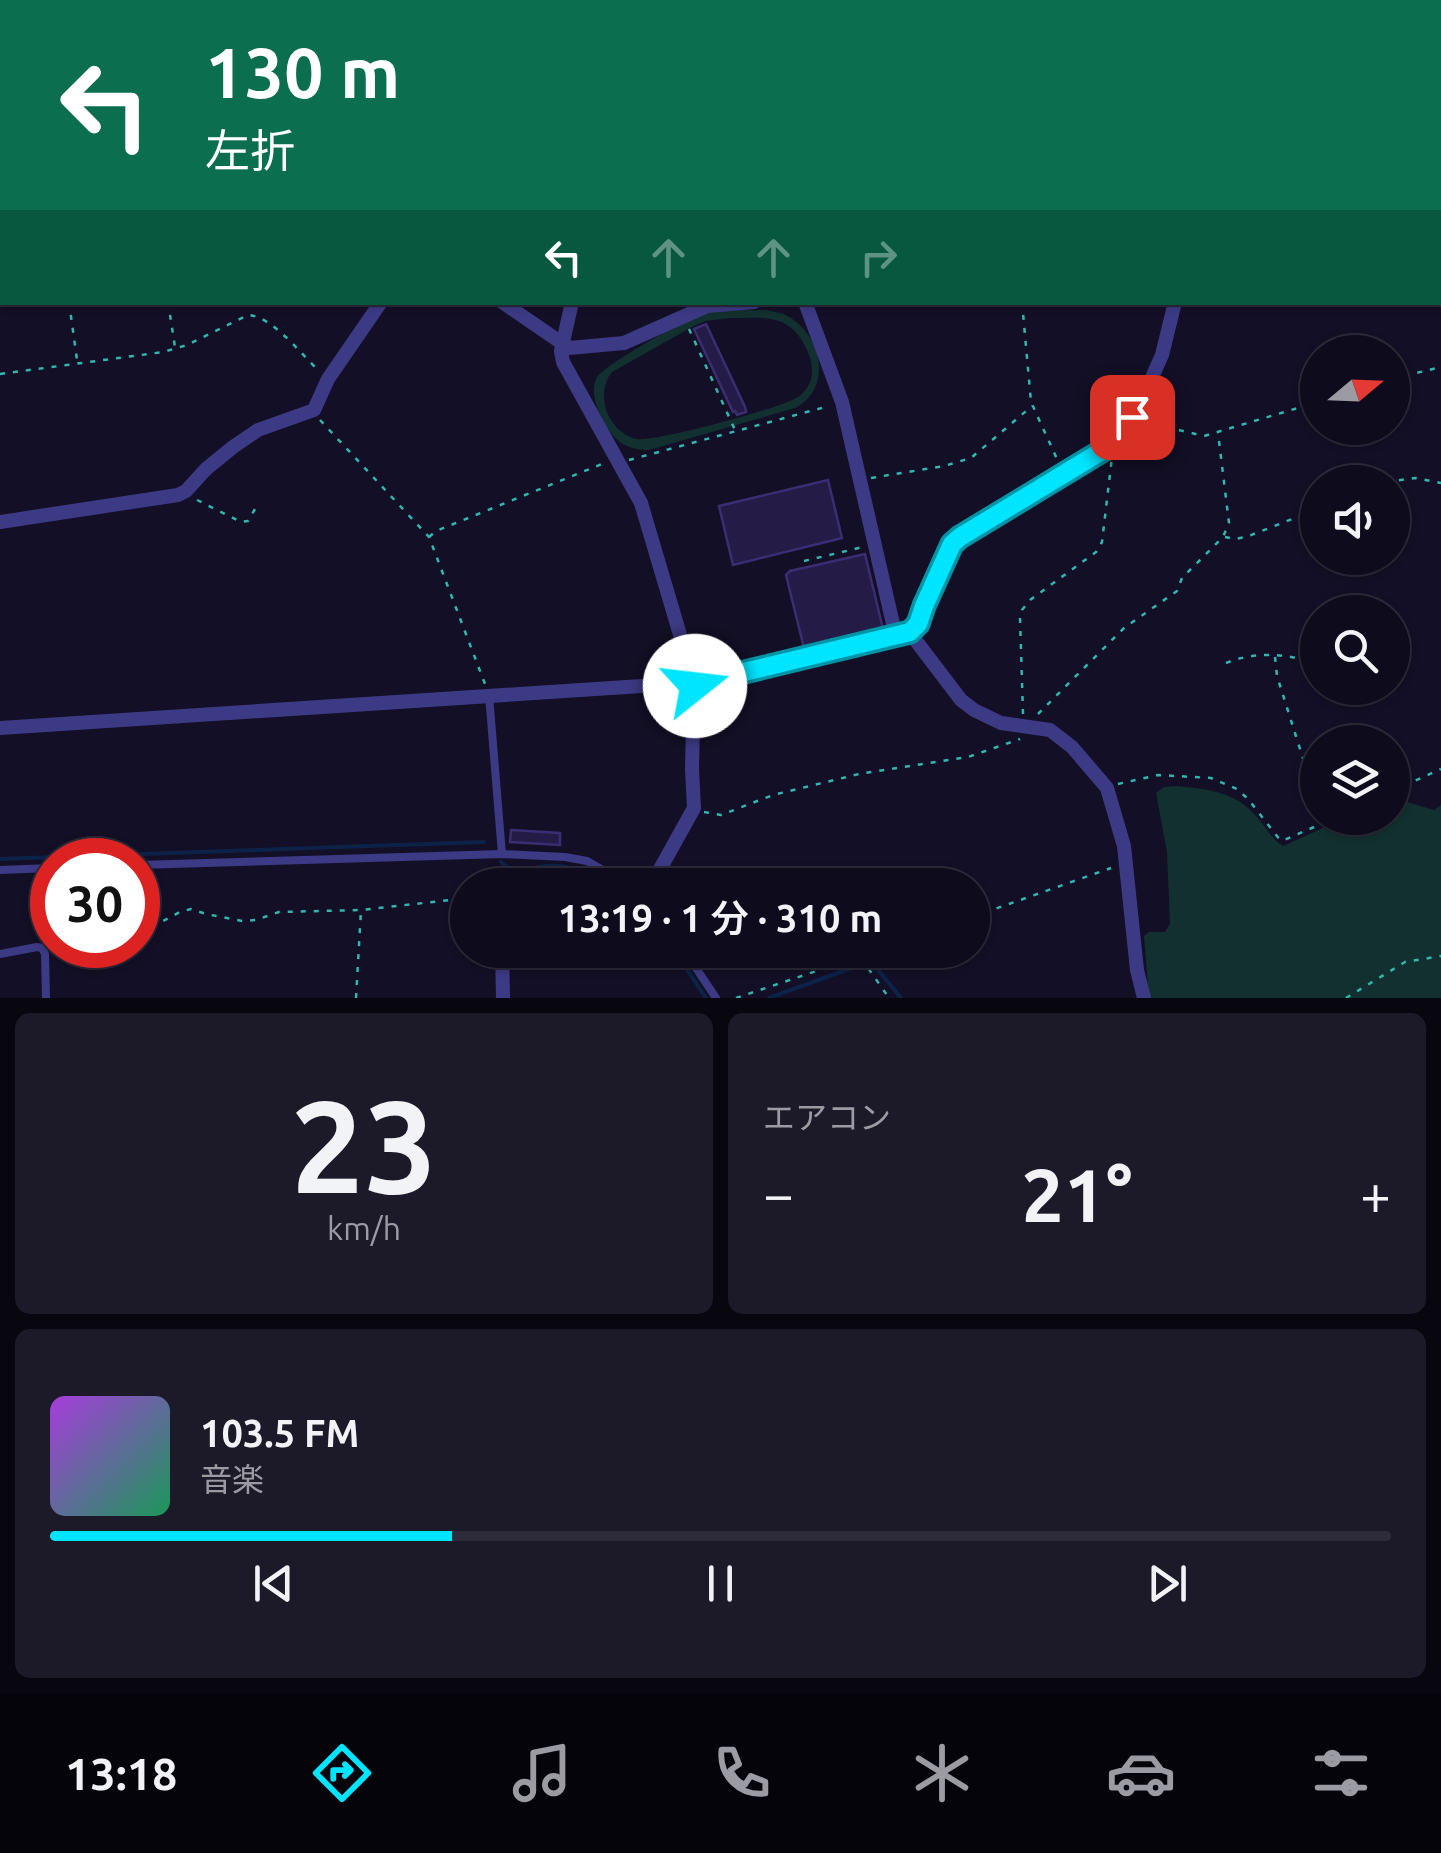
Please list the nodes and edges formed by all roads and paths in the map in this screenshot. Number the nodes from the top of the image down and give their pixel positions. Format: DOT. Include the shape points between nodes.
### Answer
graph roads {
  1 [pos="69,305"];
  2 [pos="168,305"];
  3 [pos="380,305"];
  4 [pos="506,305"];
  5 [pos="571,305"];
  6 [pos="719,305"];
  7 [pos="807,305"];
  8 [pos="1022,305"];
  9 [pos="1174,305"];
  10 [pos="690,329"];
  11 [pos="562,345"];
  12 [pos="175,348"];
  13 [pos="78,362"];
  14 [pos="1441,367"];
  15 [pos="0,374"];
  16 [pos="1410,375"];
  17 [pos="328,378"];
  18 [pos="842,402"];
  19 [pos="1032,406"];
  20 [pos="1300,408"];
  21 [pos="314,410"];
  22 [pos="1132,417"];
  23 [pos="735,431"];
  24 [pos="1218,434"];
  25 [pos="1110,446"];
  26 [pos="618,460"];
  27 [pos="1065,474"];
  28 [pos="1410,479"];
  29 [pos="860,480"];
  30 [pos="1441,483"];
  31 [pos="183,493"];
  32 [pos="255,510"];
  33 [pos="1300,516"];
  34 [pos="0,522"];
  35 [pos="428,536"];
  36 [pos="1223,536"];
  37 [pos="874,544"];
  38 [pos="804,561"];
  39 [pos="903,634"];
  40 [pos="1274,657"];
  41 [pos="1300,659"];
  42 [pos="1226,663"];
  43 [pos="694,682"];
  44 [pos="490,695"];
  45 [pos="1026,726"];
  46 [pos="0,728"];
  47 [pos="1300,750"];
  48 [pos="1441,769"];
  49 [pos="1410,783"];
  50 [pos="1107,788"];
  51 [pos="694,808"];
  52 [pos="1300,833"];
  53 [pos="502,854"];
  54 [pos="1127,863"];
  55 [pos="160,865"];
  56 [pos="600,868"];
  57 [pos="661,868"];
  58 [pos="30,869"];
  59 [pos="0,870"];
  60 [pos="450,900"];
  61 [pos="360,910"];
  62 [pos="990,911"];
  63 [pos="160,922"];
  64 [pos="0,954"];
  65 [pos="1441,956"];
  66 [pos="502,968"];
  67 [pos="696,968"];
  68 [pos="827,968"];
  69 [pos="868,968"];
  70 [pos="46,998"];
  71 [pos="356,998"];
  72 [pos="503,998"];
  73 [pos="716,998"];
  74 [pos="736,998"];
  75 [pos="890,998"];
  76 [pos="1144,998"];
  77 [pos="1346,998"];
  1 -- 13 [label="path"];
  2 -- 12 [label="path"];
  3 -- 17 [label="street"];
  4 -- 11 [label="street"];
  5 -- 11 [label="street"];
  6 -- 11 [label="street" via="624,343"];
  7 -- 18 [label="street"];
  8 -- 19 [label="path"];
  9 -- 22 [label="street" via="1162,355"];
  10 -- 23 [label="path"];
  11 -- 26 [label="street" via="567,372"];
  12 -- 13 [label="path"];
  12 -- 17 [label="path" via="254,314"];
  13 -- 15 [label="path"];
  14 -- 16 [label="path"];
  17 -- 21 [label="street"];
  18 -- 23 [label="path"];
  18 -- 29 [label="street"];
  19 -- 27 [label="path"];
  19 -- 29 [label="path" via="971,458"];
  20 -- 24 [label="path"];
  21 -- 31 [label="street" via="258,430"];
  21 -- 35 [label="path"];
  22 -- 24 [label="path"];
  22 -- 25 [label="street"];
  23 -- 26 [label="path"];
  24 -- 36 [label="path" via="1228,523"];
  25 -- 27 [label="street"];
  25 -- 45 [label="path" via="1102,542 1022,610"];
  26 -- 35 [label="path"];
  26 -- 43 [label="street" via="647,518"];
  27 -- 39 [label="street" via="952,544 918,624"];
  28 -- 30 [label="path"];
  29 -- 37 [label="street"];
  31 -- 32 [label="path" via="241,522"];
  31 -- 34 [label="street"];
  33 -- 36 [label="path" via="1246,537"];
  35 -- 44 [label="path"];
  36 -- 45 [label="path" via="1177,591 1124,628"];
  37 -- 38 [label="path"];
  37 -- 39 [label="street"];
  39 -- 43 [label="street"];
  39 -- 45 [label="street" via="974,710"];
  40 -- 41 [label="path"];
  40 -- 42 [label="path"];
  40 -- 47 [label="path"];
  43 -- 44 [label="street"];
  43 -- 51 [label="street"];
  44 -- 46 [label="street"];
  44 -- 53 [label="lane"];
  45 -- 50 [label="street" via="1061,738"];
  45 -- 51 [label="path" via="1023,738 968,757 859,774 721,815"];
  48 -- 49 [label="path"];
  50 -- 52 [label="path" via="1158,775 1211,778 1248,799 1280,840"];
  50 -- 54 [label="street"];
  51 -- 57 [label="street"];
  53 -- 55 [label="lane"];
  53 -- 56 [label="lane" via="587,860"];
  54 -- 62 [label="path"];
  54 -- 76 [label="street"];
  58 -- 59 [label="lane"];
  60 -- 61 [label="path"];
  61 -- 63 [label="path" via="279,912 242,921 190,909"];
  61 -- 71 [label="path"];
  64 -- 70 [label="lane" via="42,948"];
  65 -- 77 [label="path" via="1405,962"];
  66 -- 72 [label="street"];
  67 -- 73 [label="lane"];
  68 -- 74 [label="path"];
  69 -- 75 [label="path"];
}
